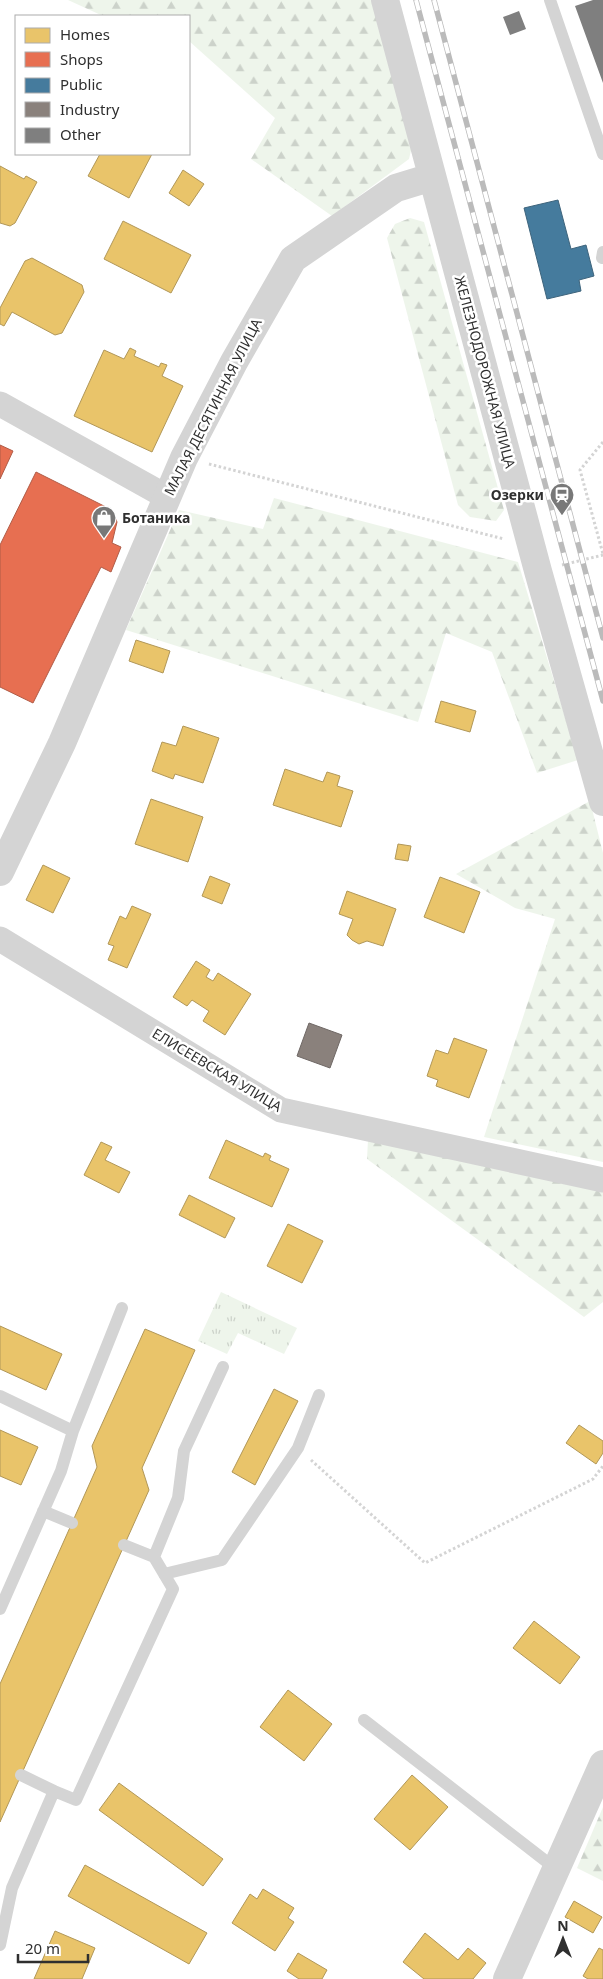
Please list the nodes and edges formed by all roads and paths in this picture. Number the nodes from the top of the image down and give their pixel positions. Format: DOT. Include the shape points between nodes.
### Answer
graph roads {
  1 [pos="385,0"];
  2 [pos="550,0"];
  3 [pos="422,141"];
  4 [pos="603,154"];
  5 [pos="432,177"];
  6 [pos="396,188"];
  7 [pos="0,404"];
  8 [pos="603,442"];
  9 [pos="184,458"];
  10 [pos="167,497"];
  11 [pos="511,541"];
  12 [pos="603,554"];
  13 [pos="558,566"];
  14 [pos="603,802"];
  15 [pos="0,872"];
  16 [pos="0,939"];
  17 [pos="603,1180"];
  18 [pos="122,1308"];
  19 [pos="224,1367"];
  20 [pos="319,1395"];
  21 [pos="0,1396"];
  22 [pos="73,1431"];
  23 [pos="298,1448"];
  24 [pos="603,1466"];
  25 [pos="44,1511"];
  26 [pos="72,1523"];
  27 [pos="124,1544"];
  28 [pos="154,1557"];
  29 [pos="164,1574"];
  30 [pos="0,1609"];
  31 [pos="364,1720"];
  32 [pos="603,1764"];
  33 [pos="21,1776"];
  34 [pos="54,1791"];
  35 [pos="556,1869"];
  36 [pos="0,1944"];
  37 [pos="507,1979"];
  1 -- 3 [label="street, ЖЕЛЕЗНОДОРОЖНАЯ УЛИЦА"];
  2 -- 4 [label="lane"];
  3 -- 5 [label="street, ЖЕЛЕЗНОДОРОЖНАЯ УЛИЦА"];
  3 -- 6 [label="street" via="419,158"];
  5 -- 6 [label="street, МАЛАЯ ДЕСЯТИННАЯ УЛИЦА"];
  5 -- 14 [label="street, ЖЕЛЕЗНОДОРОЖНАЯ УЛИЦА"];
  6 -- 9 [label="street, МАЛАЯ ДЕСЯТИННАЯ УЛИЦА" via="293,259"];
  7 -- 10 [label="street"];
  8 -- 12 [label="path" via="580,470"];
  9 -- 10 [label="street, МАЛАЯ ДЕСЯТИННАЯ УЛИЦА"];
  9 -- 11 [label="path"];
  10 -- 15 [label="street, МАЛАЯ ДЕСЯТИННАЯ УЛИЦА" via="62,743"];
  12 -- 13 [label="path"];
  16 -- 17 [label="street, ЕЛИСЕЕВСКАЯ УЛИЦА" via="280,1110"];
  18 -- 22 [label="lane"];
  19 -- 28 [label="lane" via="184,1451 178,1498"];
  20 -- 23 [label="lane"];
  21 -- 22 [label="lane"];
  22 -- 25 [label="lane"];
  23 -- 24 [label="path" via="425,1563 593,1480"];
  23 -- 29 [label="lane" via="222,1560"];
  25 -- 26 [label="lane"];
  25 -- 30 [label="lane"];
  27 -- 28 [label="lane"];
  28 -- 29 [label="lane"];
  29 -- 34 [label="lane" via="172,1589 76,1800"];
  31 -- 35 [label="lane"];
  32 -- 35 [label="street"];
  33 -- 34 [label="lane"];
  34 -- 36 [label="lane" via="12,1888"];
  35 -- 37 [label="street"];
}
